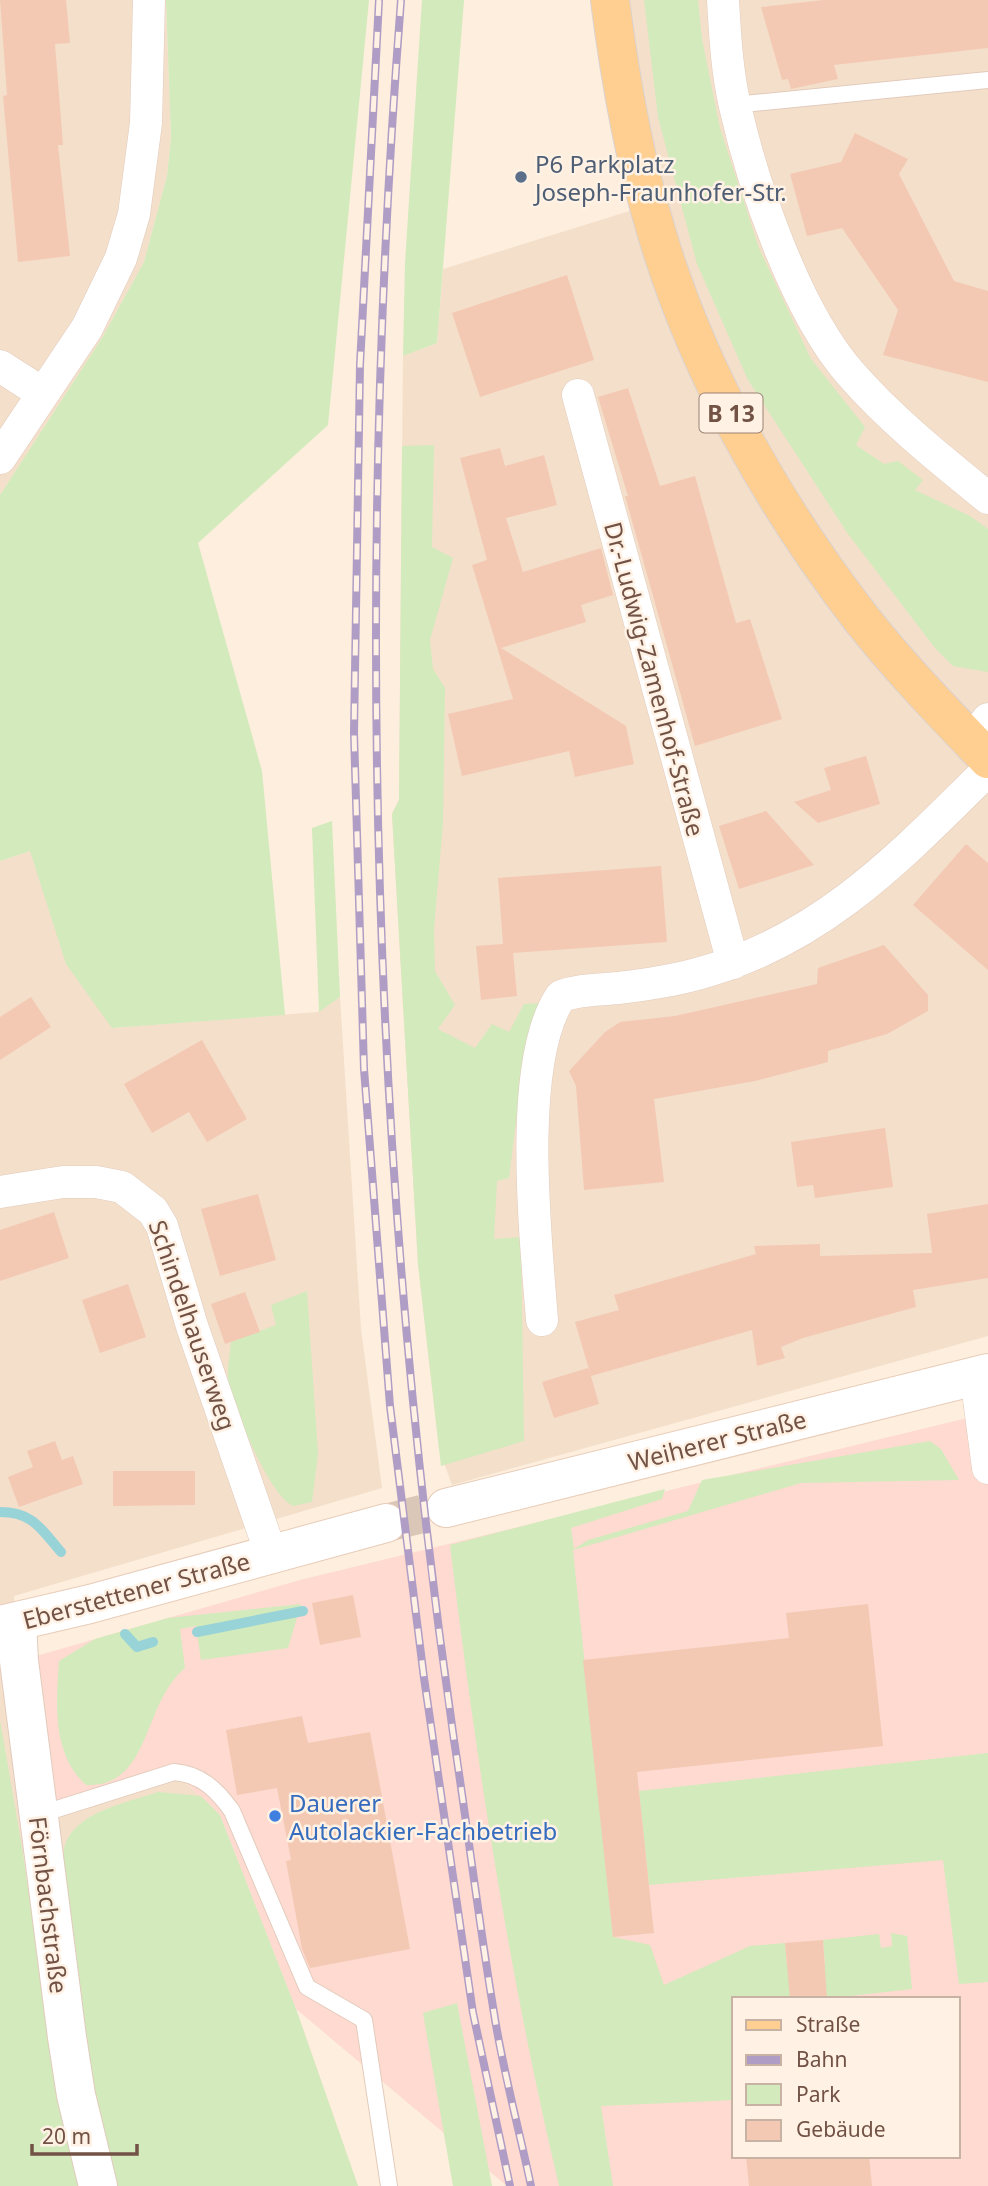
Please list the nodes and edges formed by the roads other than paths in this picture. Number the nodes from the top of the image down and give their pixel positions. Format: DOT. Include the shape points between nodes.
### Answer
graph roads {
  1 [pos="149,0"];
  2 [pos="610,0"];
  3 [pos="723,0"];
  4 [pos="988,80"];
  5 [pos="734,105"];
  6 [pos="0,366"];
  7 [pos="42,393"];
  8 [pos="578,395"];
  9 [pos="0,458"];
  10 [pos="988,498"];
  11 [pos="984,747"];
  12 [pos="733,963"];
  13 [pos="0,1192"];
  14 [pos="542,1320"];
  15 [pos="982,1374"];
  16 [pos="988,1468"];
  17 [pos="446,1508"];
  18 [pos="386,1523"];
  19 [pos="271,1555"];
  20 [pos="8,1623"];
  21 [pos="38,1815"];
  22 [pos="99,2186"];
  23 [pos="389,2186"];
  1 -- 7 [label="street" via="146,123 131,225 104,298"];
  2 -- 11 [label="main road, B 13" via="630,126 656,231 720,392 791,517 843,594 899,664"];
  3 -- 5 [label="street"];
  4 -- 5 [label="lane"];
  5 -- 10 [label="street" via="792,274 822,332 848,371 882,408"];
  6 -- 7 [label="street"];
  7 -- 9 [label="street"];
  8 -- 12 [label="street, Dr.-Ludwig-Zamenhof-Straße"];
  11 -- 12 [label="street" via="892,864 793,937"];
  12 -- 14 [label="street" via="647,985 572,992 554,1005 541,1056 534,1118 533,1194"];
  13 -- 19 [label="street, Schindelhauserweg" via="96,1182 122,1187 153,1211 162,1226"];
  15 -- 16 [label="street"];
  15 -- 17 [label="main road, Weiherer Straße"];
  18 -- 19 [label="main road"];
  19 -- 20 [label="main road, Eberstettener Straße"];
  20 -- 21 [label="main road, Förnbachstraße"];
  21 -- 22 [label="main road, Förnbachstraße" via="74,2084"];
  21 -- 23 [label="lane" via="174,1772 196,1776 221,1796 232,1811 307,1987 364,2020"];
}
